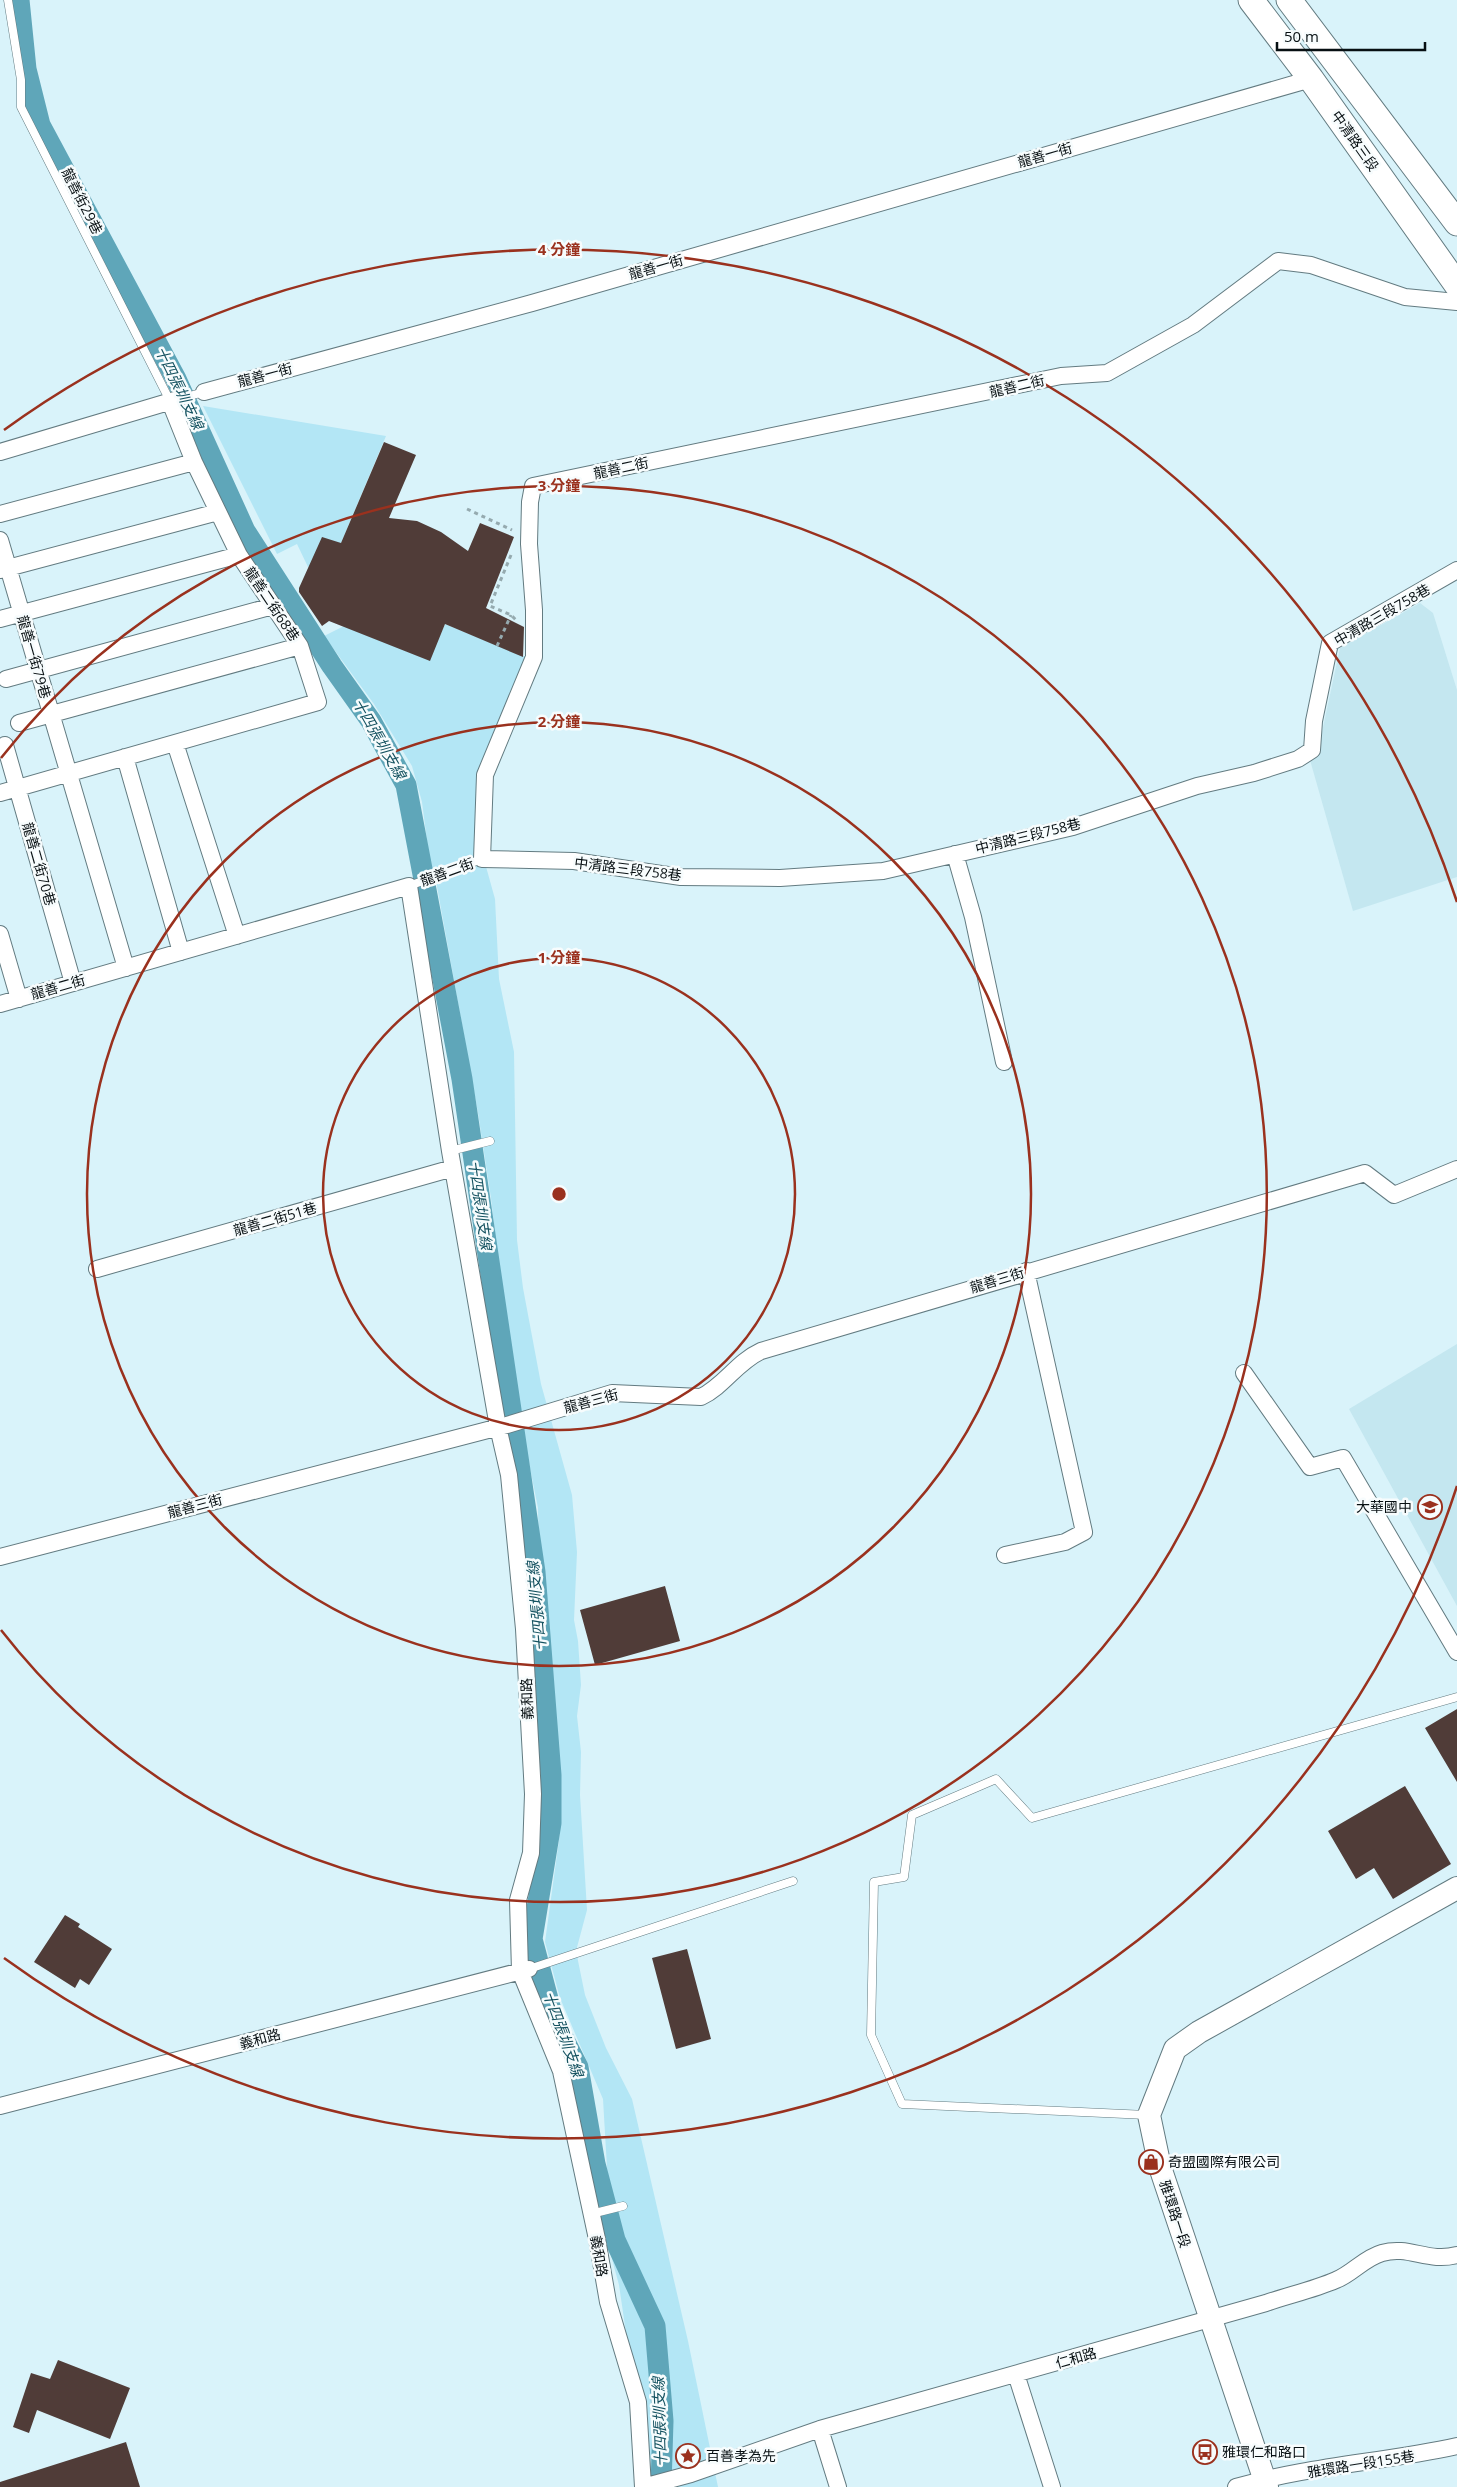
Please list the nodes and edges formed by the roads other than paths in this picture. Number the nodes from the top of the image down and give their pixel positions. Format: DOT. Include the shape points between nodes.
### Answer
graph roads {
  1 [pos="8,0"];
  2 [pos="1243,0"];
  3 [pos="1251,0"];
  4 [pos="1289,0"];
  5 [pos="1270,26"];
  6 [pos="1310,79"];
  7 [pos="1457,223"];
  8 [pos="1457,285"];
  9 [pos="1457,302"];
  10 [pos="204,392"];
  11 [pos="173,401"];
  12 [pos="0,452"];
  13 [pos="194,462"];
  14 [pos="218,512"];
  15 [pos="0,514"];
  16 [pos="0,540"];
  17 [pos="239,555"];
  18 [pos="4,569"];
  19 [pos="1457,570"];
  20 [pos="272,606"];
  21 [pos="21,613"];
  22 [pos="0,618"];
  23 [pos="300,646"];
  24 [pos="38,670"];
  25 [pos="6,679"];
  26 [pos="51,714"];
  27 [pos="19,723"];
  28 [pos="175,743"];
  29 [pos="5,745"];
  30 [pos="125,757"];
  31 [pos="68,773"];
  32 [pos="17,788"];
  33 [pos="0,793"];
  34 [pos="955,854"];
  35 [pos="482,859"];
  36 [pos="409,886"];
  37 [pos="0,934"];
  38 [pos="237,936"];
  39 [pos="181,952"];
  40 [pos="126,968"];
  41 [pos="73,983"];
  42 [pos="19,998"];
  43 [pos="0,1004"];
  44 [pos="1004,1062"];
  45 [pos="490,1140"];
  46 [pos="450,1151"];
  47 [pos="453,1168"];
  48 [pos="1457,1169"];
  49 [pos="97,1269"];
  50 [pos="1026,1271"];
  51 [pos="1244,1373"];
  52 [pos="502,1426"];
  53 [pos="1005,1555"];
  54 [pos="0,1557"];
  55 [pos="1457,1652"];
  56 [pos="1457,1697"];
  57 [pos="793,1882"];
  58 [pos="1457,1888"];
  59 [pos="524,1970"];
  60 [pos="0,2106"];
  61 [pos="1149,2115"];
  62 [pos="623,2206"];
  63 [pos="591,2214"];
  64 [pos="1457,2255"];
  65 [pos="1210,2320"];
  66 [pos="1016,2374"];
  67 [pos="820,2429"];
  68 [pos="1457,2446"];
  69 [pos="1266,2483"];
  70 [pos="643,2487"];
  71 [pos="838,2487"];
  72 [pos="1052,2487"];
  73 [pos="1236,2487"];
  1 -- 11 [label="lane, 龍善街29巷" via="21,80 21,107"];
  2 -- 5 [label="street"];
  3 -- 5 [label="main road, 中清路三段"];
  4 -- 7 [label="main road"];
  5 -- 6 [label="main road, 中清路三段"];
  6 -- 8 [label="main road, 中清路三段"];
  6 -- 10 [label="street, 龍善一街" via="532,303"];
  9 -- 35 [label="street, 龍善二街" via="1405,297 1311,265 1278,261 1193,326 1108,374 1062,376 533,486 529,544 534,657 485,774"];
  10 -- 11 [label="lane, 龍善一街"];
  11 -- 12 [label="street, 龍善一街"];
  11 -- 13 [label="street, 龍善二街68巷"];
  13 -- 14 [label="street, 龍善二街68巷"];
  13 -- 15 [label="street"];
  14 -- 17 [label="street, 龍善二街68巷"];
  14 -- 18 [label="street"];
  16 -- 18 [label="street, 龍善一街79巷"];
  17 -- 20 [label="street, 龍善二街68巷"];
  17 -- 21 [label="street"];
  18 -- 21 [label="street, 龍善一街79巷"];
  19 -- 34 [label="street, 中清路三段758巷" via="1330,643 1314,722 1312,750 1298,759 1197,786 1072,827"];
  20 -- 23 [label="street, 龍善二街68巷"];
  20 -- 24 [label="street"];
  21 -- 22 [label="street"];
  21 -- 24 [label="street, 龍善一街79巷"];
  23 -- 26 [label="street"];
  23 -- 28 [label="street, 龍善二街68巷" via="318,702"];
  24 -- 25 [label="street"];
  24 -- 26 [label="street, 龍善一街79巷"];
  26 -- 27 [label="street"];
  26 -- 31 [label="street, 龍善一街79巷"];
  28 -- 30 [label="street, 龍善二街68巷"];
  28 -- 38 [label="street"];
  29 -- 32 [label="street, 龍善二街70巷"];
  30 -- 31 [label="street, 龍善二街68巷"];
  30 -- 39 [label="street"];
  31 -- 32 [label="street, 龍善二街68巷"];
  31 -- 40 [label="street"];
  32 -- 33 [label="street, 龍善二街68巷"];
  32 -- 41 [label="street, 龍善二街70巷"];
  34 -- 35 [label="street, 中清路三段758巷" via="883,871 780,878 681,877 574,861"];
  34 -- 44 [label="street" via="973,917"];
  35 -- 36 [label="lane, 龍善二街"];
  36 -- 38 [label="street, 龍善二街"];
  36 -- 46 [label="street"];
  37 -- 42 [label="street"];
  38 -- 39 [label="street, 龍善二街"];
  39 -- 40 [label="street, 龍善二街"];
  40 -- 41 [label="street, 龍善二街"];
  41 -- 42 [label="street, 龍善二街"];
  42 -- 43 [label="street, 龍善二街"];
  45 -- 46 [label="lane"];
  46 -- 47 [label="street"];
  47 -- 49 [label="street, 龍善二街51巷"];
  47 -- 52 [label="street"];
  48 -- 50 [label="street, 龍善三街" via="1394,1195 1365,1173"];
  50 -- 52 [label="street, 龍善三街" via="761,1351 748,1357 712,1392 701,1397 612,1393"];
  50 -- 53 [label="street" via="1084,1532 1065,1542"];
  51 -- 55 [label="street" via="1310,1467 1343,1458"];
  52 -- 54 [label="street, 龍善三街"];
  52 -- 59 [label="street, 義和路" via="524,1619 533,1794 531,1853 518,1900"];
  56 -- 61 [label="lane" via="1032,1818 996,1779 912,1815 904,1877 874,1882 871,2036 902,2104"];
  57 -- 59 [label="lane, 義和路"];
  58 -- 61 [label="street" via="1175,2048"];
  59 -- 60 [label="street, 義和路"];
  59 -- 63 [label="street, 義和路" via="561,2070"];
  61 -- 65 [label="street, 雅環路一段" via="1160,2167"];
  62 -- 63 [label="lane"];
  63 -- 70 [label="street, 義和路" via="608,2302 638,2402"];
  64 -- 65 [label="street, 仁和路" via="1426,2257 1401,2249 1381,2253 1337,2280"];
  65 -- 66 [label="street, 仁和路"];
  65 -- 69 [label="street, 雅環路一段"];
  66 -- 67 [label="street, 仁和路"];
  66 -- 72 [label="street"];
  67 -- 70 [label="street, 仁和路" via="691,2474"];
  67 -- 71 [label="street"];
  68 -- 69 [label="street, 雅環路一段155巷"];
  69 -- 73 [label="street, 雅環路一段155巷"];
}
